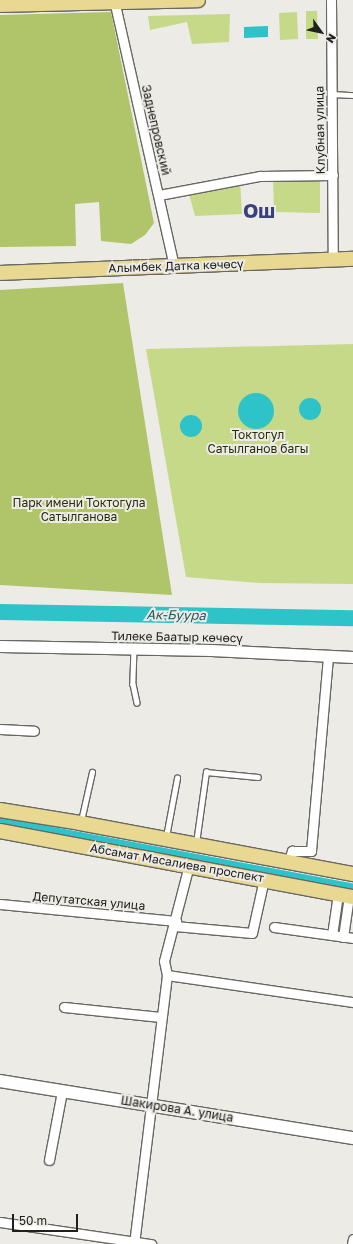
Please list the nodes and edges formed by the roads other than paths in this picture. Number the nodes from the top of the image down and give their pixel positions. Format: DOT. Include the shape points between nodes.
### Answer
graph roads {
  1 [pos="198,0"];
  2 [pos="331,0"];
  3 [pos="115,1"];
  4 [pos="0,5"];
  5 [pos="332,94"];
  6 [pos="353,95"];
  7 [pos="333,175"];
  8 [pos="159,195"];
  9 [pos="353,259"];
  10 [pos="333,260"];
  11 [pos="174,266"];
  12 [pos="0,273"];
  13 [pos="0,646"];
  14 [pos="134,649"];
  15 [pos="328,656"];
  16 [pos="353,657"];
  17 [pos="137,703"];
  18 [pos="0,729"];
  19 [pos="34,731"];
  20 [pos="92,772"];
  21 [pos="258,777"];
  22 [pos="177,778"];
  23 [pos="0,810"];
  24 [pos="80,823"];
  25 [pos="0,831"];
  26 [pos="166,838"];
  27 [pos="196,845"];
  28 [pos="288,863"];
  29 [pos="189,865"];
  30 [pos="353,874"];
  31 [pos="264,879"];
  32 [pos="347,896"];
  33 [pos="0,904"];
  34 [pos="176,923"];
  35 [pos="274,927"];
  36 [pos="332,936"];
  37 [pos="343,937"];
  38 [pos="353,938"];
  39 [pos="167,975"];
  40 [pos="353,1002"];
  41 [pos="64,1007"];
  42 [pos="160,1017"];
  43 [pos="0,1081"];
  44 [pos="62,1091"];
  45 [pos="150,1104"];
  46 [pos="353,1138"];
  47 [pos="49,1160"];
  48 [pos="0,1222"];
  49 [pos="353,1239"];
  50 [pos="134,1242"];
  51 [pos="151,1244"];
  52 [pos="352,1244"];
  1 -- 3 [label="main road"];
  2 -- 5 [label="street, Клубная улица"];
  3 -- 4 [label="main road"];
  3 -- 8 [label="street, Заднепровский"];
  5 -- 6 [label="lane"];
  5 -- 7 [label="street, Клубная улица"];
  7 -- 8 [label="street" via="260,176"];
  7 -- 10 [label="street, Клубная улица"];
  8 -- 11 [label="street, Заднепровский"];
  9 -- 10 [label="main road, Алымбек Датка көчөсү"];
  10 -- 11 [label="main road, Алымбек Датка көчөсү"];
  11 -- 12 [label="main road, Алымбек Датка көчөсү"];
  13 -- 14 [label="street, Тилеке Баатыр көчөсү"];
  14 -- 15 [label="street, Тилеке Баатыр көчөсү"];
  14 -- 17 [label="lane"];
  15 -- 16 [label="street, Тилеке Баатыр көчөсү"];
  15 -- 28 [label="street" via="311,851 292,851"];
  18 -- 19 [label="street"];
  20 -- 24 [label="lane"];
  21 -- 27 [label="lane" via="206,772"];
  22 -- 26 [label="lane"];
  23 -- 24 [label="main road, Абсамат Масалиева проспект"];
  24 -- 26 [label="main road, Абсамат Масалиева проспект"];
  25 -- 29 [label="main road, Абсамат Масалиева проспект"];
  26 -- 27 [label="main road, Абсамат Масалиева проспект"];
  27 -- 28 [label="main road, Абсамат Масалиева проспект"];
  28 -- 30 [label="main road, Абсамат Масалиева проспект"];
  29 -- 31 [label="main road, Абсамат Масалиева проспект"];
  29 -- 34 [label="street"];
  31 -- 32 [label="main road, Абсамат Масалиева проспект"];
  31 -- 34 [label="street, Депутатская улица" via="252,933"];
  32 -- 36 [label="street"];
  32 -- 37 [label="street"];
  33 -- 34 [label="street, Депутатская улица"];
  34 -- 39 [label="street" via="169,938 164,961"];
  35 -- 36 [label="street"];
  36 -- 37 [label="street"];
  37 -- 38 [label="street"];
  39 -- 40 [label="street"];
  39 -- 42 [label="street"];
  41 -- 42 [label="street"];
  42 -- 45 [label="street"];
  43 -- 44 [label="main road, Шакирова А. улица"];
  44 -- 45 [label="main road, Шакирова А. улица"];
  44 -- 47 [label="street"];
  45 -- 46 [label="main road, Шакирова А. улица"];
  45 -- 50 [label="street"];
  48 -- 50 [label="street"];
  49 -- 52 [label="street"];
  50 -- 51 [label="street"];
}
